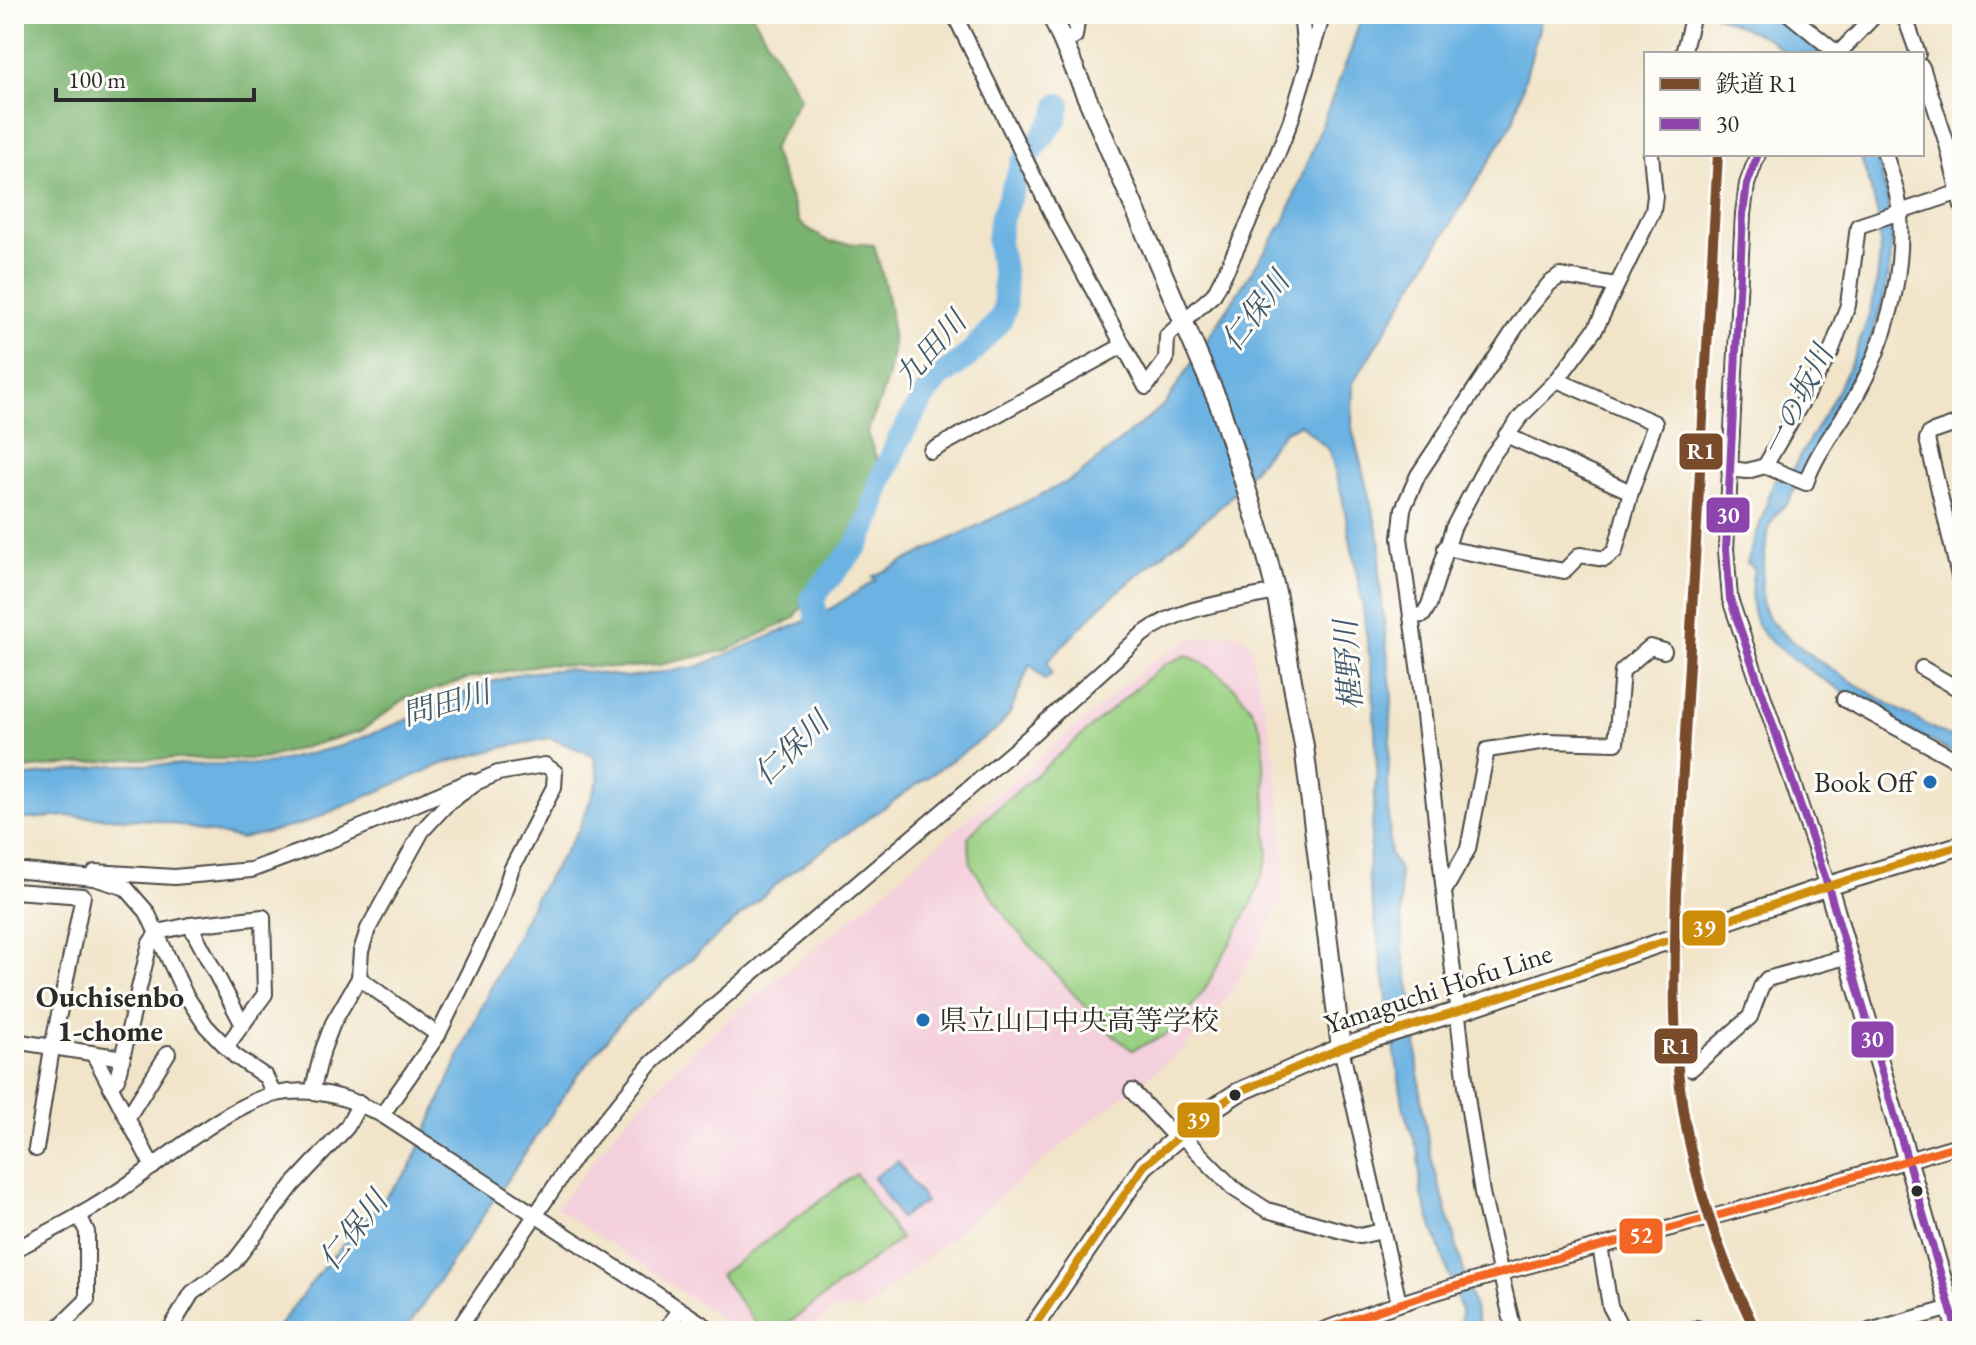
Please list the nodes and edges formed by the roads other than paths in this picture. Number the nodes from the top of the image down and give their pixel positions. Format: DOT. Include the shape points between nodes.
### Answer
graph roads {
  1 [pos="954,14"];
  2 [pos="1051,14"];
  3 [pos="1078,14"];
  4 [pos="1301,14"];
  5 [pos="1323,14"];
  6 [pos="1693,14"];
  7 [pos="1789,14"];
  8 [pos="1876,14"];
  9 [pos="1901,14"];
  10 [pos="1064,42"];
  11 [pos="1684,52"];
  12 [pos="1836,52"];
  13 [pos="1840,52"];
  14 [pos="1917,52"];
  15 [pos="1306,70"];
  16 [pos="1924,73"];
  17 [pos="1651,156"];
  18 [pos="1757,156"];
  19 [pos="1885,156"];
  20 [pos="1960,195"];
  21 [pos="1898,212"];
  22 [pos="1616,285"];
  23 [pos="1185,326"];
  24 [pos="1122,346"];
  25 [pos="1557,380"];
  26 [pos="1962,422"];
  27 [pos="1506,435"];
  28 [pos="931,451"];
  29 [pos="1765,466"];
  30 [pos="1729,469"];
  31 [pos="1631,492"];
  32 [pos="1445,548"];
  33 [pos="1962,589"];
  34 [pos="1276,592"];
  35 [pos="1412,616"];
  36 [pos="1664,651"];
  37 [pos="1922,668"];
  38 [pos="1962,691"];
  39 [pos="1844,699"];
  40 [pos="1962,763"];
  41 [pos="475,783"];
  42 [pos="1962,845"];
  43 [pos="14,870"];
  44 [pos="94,878"];
  45 [pos="1828,886"];
  46 [pos="1446,889"];
  47 [pos="14,891"];
  48 [pos="190,925"];
  49 [pos="158,932"];
  50 [pos="1849,956"];
  51 [pos="359,978"];
  52 [pos="1452,1014"];
  53 [pos="243,1025"];
  54 [pos="438,1035"];
  55 [pos="14,1041"];
  56 [pos="226,1047"];
  57 [pos="52,1048"];
  58 [pos="1341,1048"];
  59 [pos="168,1053"];
  60 [pos="94,1055"];
  61 [pos="123,1058"];
  62 [pos="1691,1069"];
  63 [pos="110,1085"];
  64 [pos="1132,1091"];
  65 [pos="312,1092"];
  66 [pos="274,1094"];
  67 [pos="360,1103"];
  68 [pos="128,1117"];
  69 [pos="386,1117"];
  70 [pos="1178,1136"];
  71 [pos="1962,1144"];
  72 [pos="36,1149"];
  73 [pos="1909,1160"];
  74 [pos="153,1167"];
  75 [pos="535,1214"];
  76 [pos="79,1215"];
  77 [pos="1382,1231"];
  78 [pos="1600,1246"];
  79 [pos="14,1250"];
  80 [pos="1496,1273"];
  81 [pos="1402,1302"];
  82 [pos="1956,1307"];
  83 [pos="679,1309"];
  84 [pos="55,1331"];
  85 [pos="169,1331"];
  86 [pos="457,1331"];
  87 [pos="665,1331"];
  88 [pos="713,1331"];
  89 [pos="1031,1331"];
  90 [pos="1321,1331"];
  91 [pos="1514,1331"];
  92 [pos="1623,1331"];
  93 [pos="1869,1331"];
  94 [pos="1957,1331"];
  1 -- 24 [label="street"];
  2 -- 10 [label="main road"];
  3 -- 10 [label="street" via="1075,36"];
  4 -- 15 [label="street"];
  5 -- 15 [label="street"];
  6 -- 11 [label="street"];
  7 -- 12 [label="street"];
  8 -- 13 [label="street"];
  9 -- 14 [label="street"];
  10 -- 23 [label="main road"];
  15 -- 23 [label="street" via="1291,120 1228,267 1214,294"];
  16 -- 20 [label="street"];
  17 -- 22 [label="street" via="1653,211"];
  18 -- 30 [label="street" via="1743,214"];
  19 -- 21 [label="street"];
  20 -- 21 [label="street"];
  21 -- 29 [label="street" via="1858,226 1848,305 1831,352"];
  21 -- 29 [label="street" via="1899,268 1892,307 1855,398 1811,466 1806,483"];
  22 -- 25 [label="street" via="1596,328"];
  22 -- 35 [label="street" via="1560,276 1549,284 1418,475 1403,509 1400,538"];
  23 -- 24 [label="street" via="1167,336 1166,360 1146,387"];
  23 -- 34 [label="main road" via="1219,404"];
  24 -- 28 [label="street"];
  25 -- 27 [label="street"];
  25 -- 31 [label="street" via="1655,423"];
  26 -- 33 [label="street" via="1930,433 1927,439"];
  27 -- 31 [label="street"];
  27 -- 32 [label="street"];
  29 -- 30 [label="street"];
  30 -- 45 [label="street" via="1730,599"];
  31 -- 32 [label="street" via="1615,551 1605,559 1580,555 1564,571"];
  32 -- 35 [label="street" via="1429,605 1423,615"];
  34 -- 58 [label="main road" via="1304,746"];
  34 -- 75 [label="street" via="1184,613 1143,634 672,1043 610,1113"];
  35 -- 46 [label="street"];
  36 -- 46 [label="street" via="1650,647 1622,671 1616,743 1547,741 1487,750 1468,849"];
  37 -- 38 [label="street"];
  39 -- 40 [label="street"];
  41 -- 44 [label="street" via="468,781 251,870 174,877 95,872"];
  41 -- 51 [label="street" via="422,831 368,929"];
  41 -- 54 [label="street" via="545,765 555,772 554,787"];
  42 -- 45 [label="main road, Yamaguchi Hofu Line"];
  43 -- 44 [label="street"];
  44 -- 49 [label="street" via="126,888"];
  45 -- 50 [label="main road"];
  45 -- 52 [label="main road, Yamaguchi Hofu Line"];
  46 -- 52 [label="street"];
  47 -- 57 [label="street" via="83,896"];
  48 -- 49 [label="street"];
  48 -- 53 [label="street"];
  48 -- 53 [label="street" via="263,917 265,994"];
  49 -- 56 [label="street" via="185,994"];
  49 -- 61 [label="street" via="150,943"];
  50 -- 62 [label="street" via="1767,979 1750,1017"];
  50 -- 73 [label="main road"];
  51 -- 54 [label="street"];
  51 -- 65 [label="street" via="333,1023"];
  52 -- 58 [label="main road, Yamaguchi Hofu Line"];
  52 -- 80 [label="street"];
  53 -- 56 [label="street"];
  54 -- 69 [label="street"];
  55 -- 57 [label="street"];
  56 -- 66 [label="street" via="266,1077"];
  57 -- 60 [label="street"];
  57 -- 72 [label="street"];
  58 -- 70 [label="main road, Yamaguchi Hofu Line" via="1237,1093"];
  58 -- 77 [label="street"];
  59 -- 68 [label="street"];
  60 -- 61 [label="street"];
  60 -- 63 [label="street"];
  61 -- 63 [label="street"];
  63 -- 68 [label="street"];
  64 -- 70 [label="street"];
  65 -- 66 [label="street"];
  65 -- 67 [label="street"];
  66 -- 74 [label="street" via="239,1108"];
  67 -- 69 [label="street"];
  67 -- 85 [label="street" via="347,1127 293,1185 234,1262 192,1293"];
  68 -- 74 [label="street"];
  69 -- 75 [label="street"];
  70 -- 77 [label="street" via="1233,1188 1267,1210 1360,1236"];
  70 -- 89 [label="main road, Yamaguchi Hofu Line" via="1144,1166"];
  71 -- 73 [label="street"];
  73 -- 78 [label="street"];
  73 -- 82 [label="main road"];
  74 -- 76 [label="street"];
  75 -- 83 [label="street"];
  75 -- 86 [label="street"];
  76 -- 79 [label="street"];
  76 -- 84 [label="street" via="87,1232 87,1300"];
  77 -- 81 [label="street"];
  78 -- 80 [label="street"];
  78 -- 92 [label="street" via="1610,1306"];
  80 -- 81 [label="street"];
  80 -- 91 [label="street"];
  81 -- 90 [label="street"];
  82 -- 93 [label="street"];
  82 -- 94 [label="main road"];
  83 -- 87 [label="street"];
  83 -- 88 [label="street"];
}
